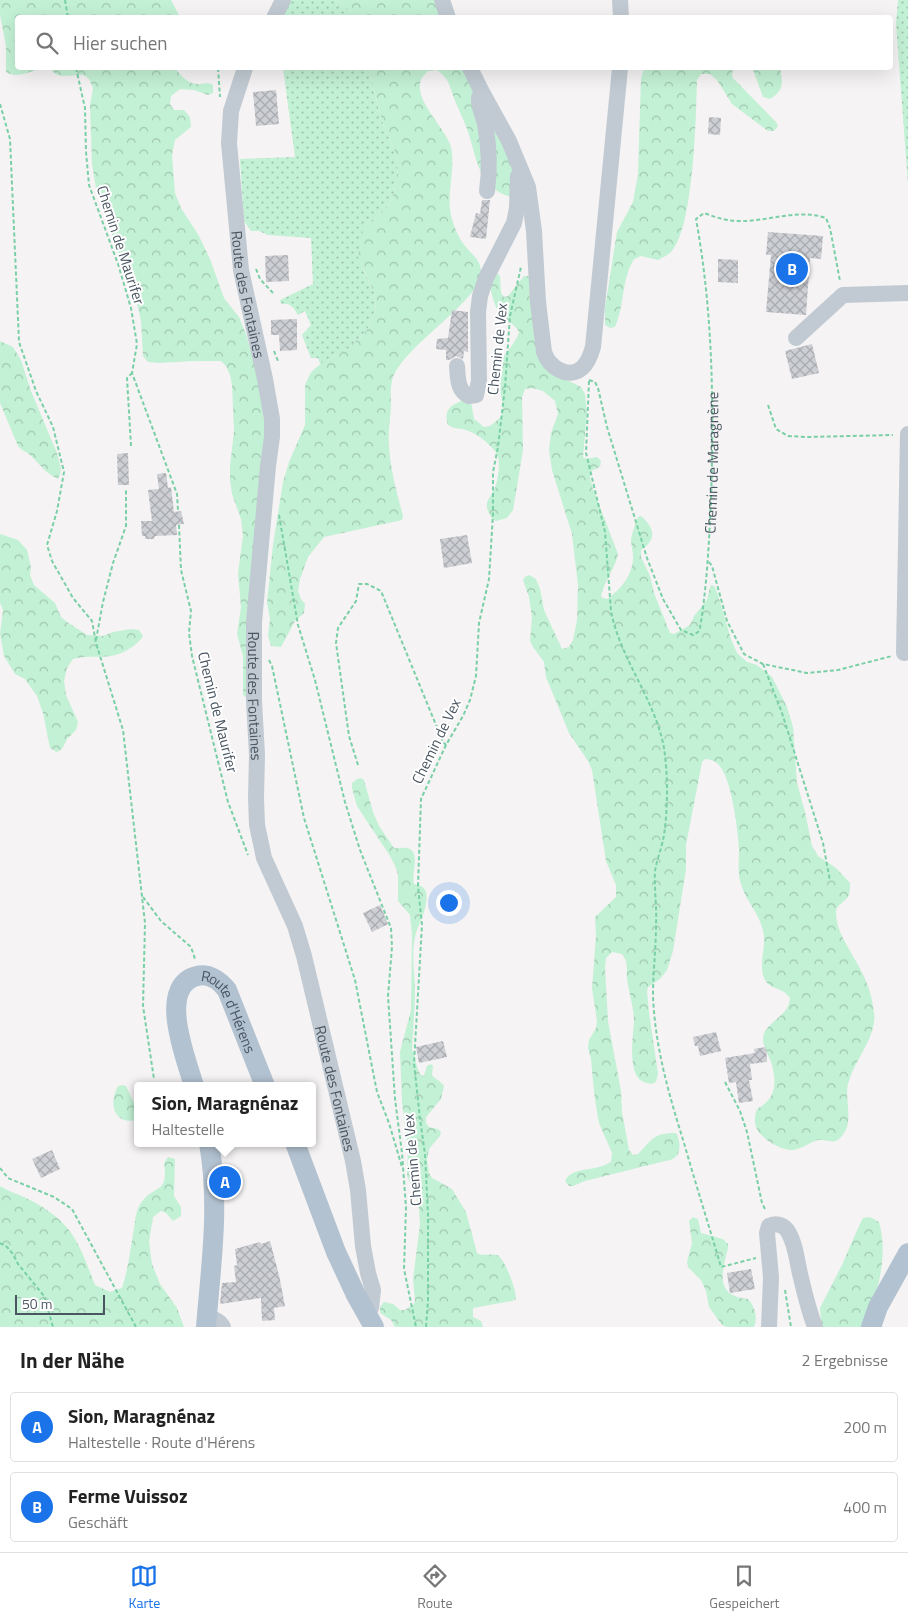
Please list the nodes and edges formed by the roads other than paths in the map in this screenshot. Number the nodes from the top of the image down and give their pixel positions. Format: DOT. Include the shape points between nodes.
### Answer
graph roads {
  1 [pos="283,0"];
  2 [pos="442,0"];
  3 [pos="620,0"];
  4 [pos="276,15"];
  5 [pos="447,15"];
  6 [pos="621,15"];
  7 [pos="244,70"];
  8 [pos="471,70"];
  9 [pos="620,70"];
  10 [pos="482,92"];
  11 [pos="522,170"];
  12 [pos="487,192"];
  13 [pos="908,293"];
  14 [pos="796,338"];
  15 [pos="457,366"];
  16 [pos="908,434"];
  17 [pos="906,652"];
  18 [pos="193,1082"];
  19 [pos="263,1082"];
  20 [pos="210,1147"];
  21 [pos="297,1147"];
  22 [pos="908,1253"];
  23 [pos="371,1320"];
  24 [pos="212,1324"];
  25 [pos="769,1327"];
  26 [pos="815,1327"];
  27 [pos="871,1327"];
  1 -- 4 [label="street"];
  2 -- 5 [label="street"];
  3 -- 6 [label="street"];
  7 -- 23 [label="street, Route des Fontaines" via="231,110 229,143 241,270 272,419 254,622 257,825 264,858 295,926 304,956 353,1161 363,1246 373,1290"];
  8 -- 10 [label="street"];
  9 -- 11 [label="street" via="594,338 586,373 554,368 546,357 537,294 532,208"];
  10 -- 11 [label="street"];
  10 -- 12 [label="street" via="479,104 486,134"];
  11 -- 15 [label="street" via="518,176 514,223 480,296 476,395 462,392"];
  13 -- 14 [label="street" via="843,296"];
  16 -- 17 [label="street"];
  18 -- 19 [label="main road, Route d'Hérens" via="176,1010 182,987 190,979 200,976 214,978 227,990"];
  20 -- 24 [label="main road" via="215,1221"];
  21 -- 23 [label="main road" via="336,1252"];
  22 -- 27 [label="main road" via="878,1307"];
  25 -- 26 [label="street" via="771,1277 767,1229 775,1224 787,1230 793,1244"];
}
